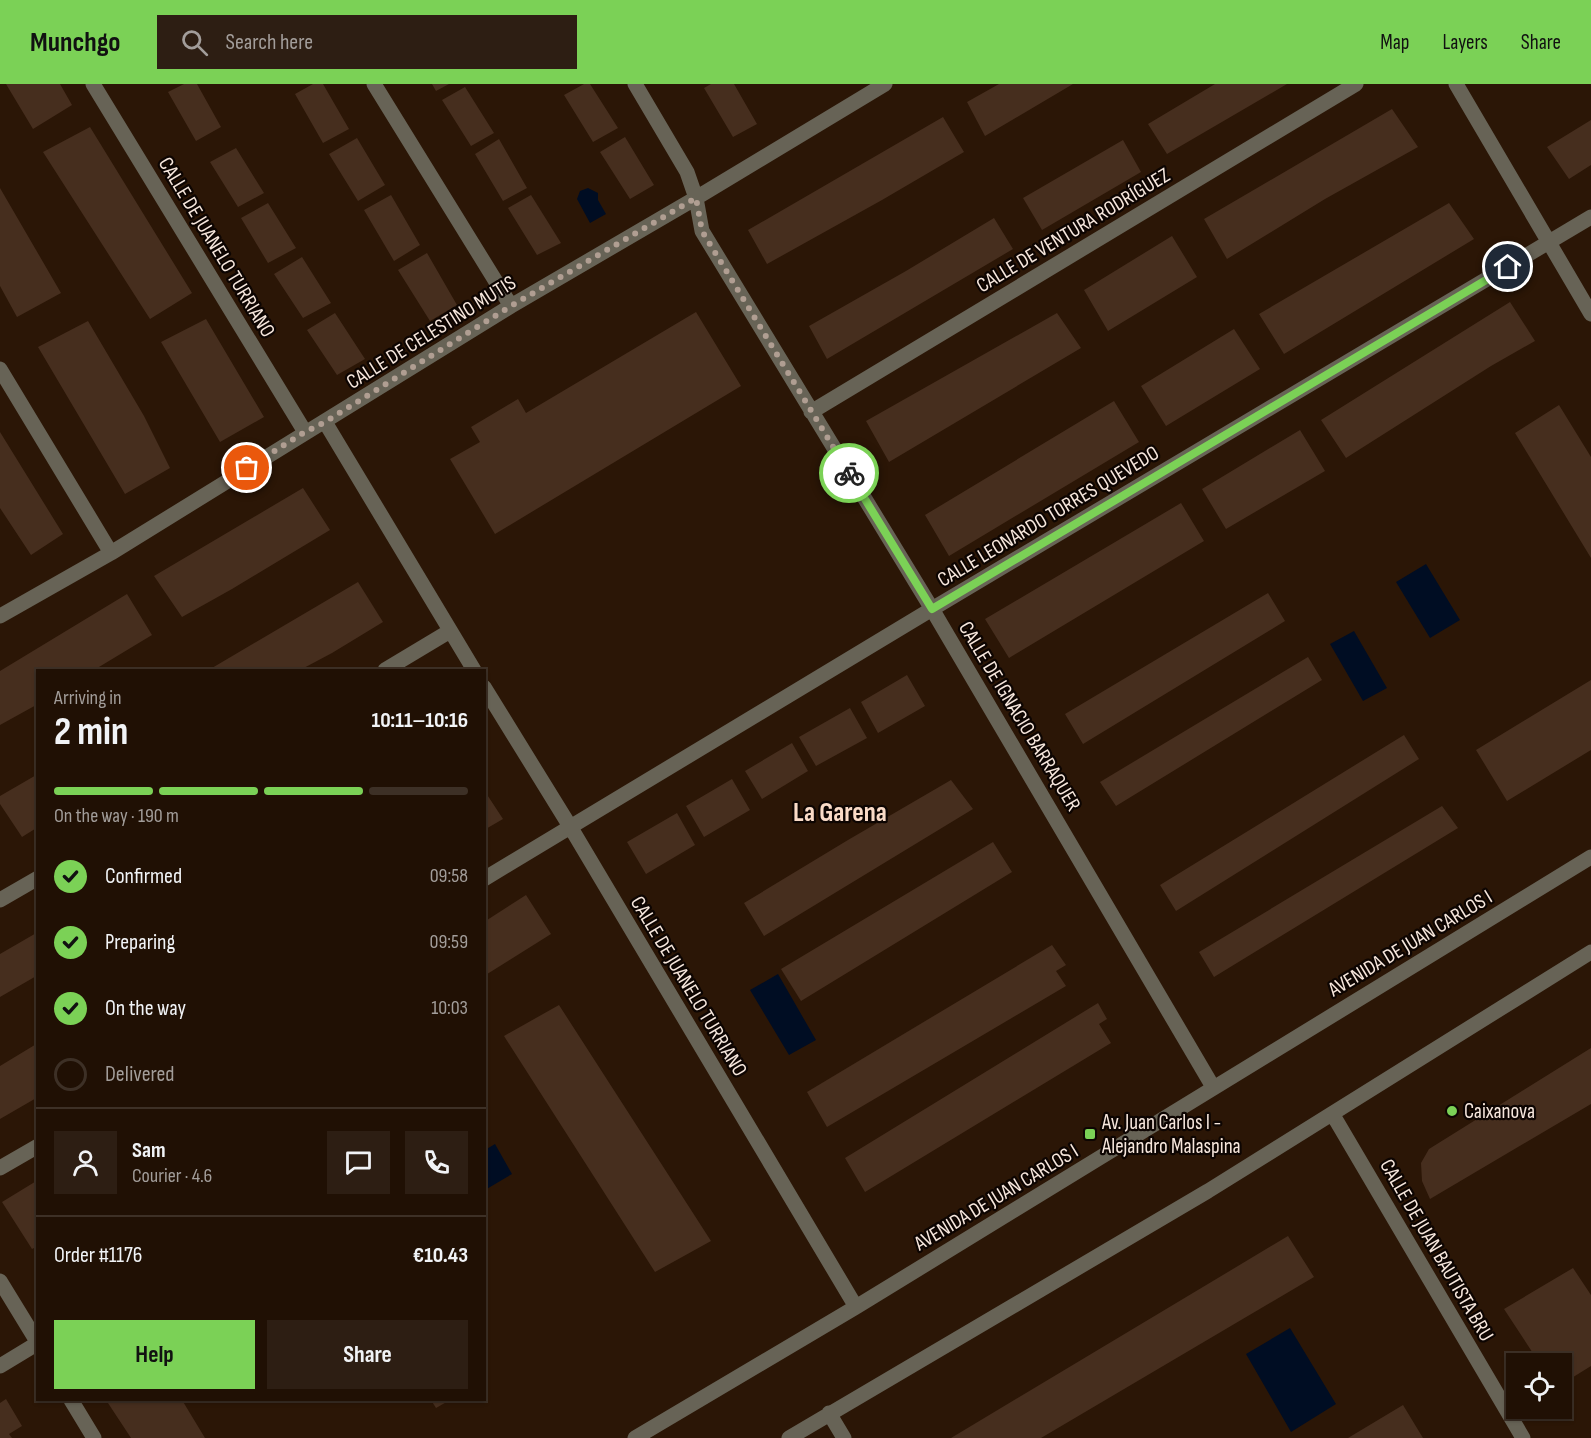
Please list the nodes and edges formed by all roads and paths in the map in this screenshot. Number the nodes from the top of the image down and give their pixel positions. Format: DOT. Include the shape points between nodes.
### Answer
graph roads {
  1 [pos="93,84"];
  2 [pos="374,84"];
  3 [pos="635,84"];
  4 [pos="885,84"];
  5 [pos="1356,84"];
  6 [pos="1456,84"];
  7 [pos="696,198"];
  8 [pos="1591,217"];
  9 [pos="1549,243"];
  10 [pos="511,306"];
  11 [pos="1591,314"];
  12 [pos="0,369"];
  13 [pos="811,412"];
  14 [pos="325,422"];
  15 [pos="305,432"];
  16 [pos="111,553"];
  17 [pos="932,609"];
  18 [pos="0,616"];
  19 [pos="450,631"];
  20 [pos="387,669"];
  21 [pos="473,669"];
  22 [pos="486,690"];
  23 [pos="571,828"];
  24 [pos="1591,857"];
  25 [pos="486,878"];
  26 [pos="36,879"];
  27 [pos="0,900"];
  28 [pos="1591,952"];
  29 [pos="1213,1087"];
  30 [pos="1333,1115"];
  31 [pos="36,1147"];
  32 [pos="0,1168"];
  33 [pos="0,1281"];
  34 [pos="856,1307"];
  35 [pos="36,1340"];
  36 [pos="36,1344"];
  37 [pos="0,1366"];
  38 [pos="72,1401"];
  39 [pos="829,1413"];
  40 [pos="94,1438"];
  41 [pos="635,1438"];
  42 [pos="789,1438"];
  43 [pos="844,1438"];
  44 [pos="1523,1438"];
  1 -- 15 [label="street, CALLE DE JUANELO TURRIANO"];
  2 -- 10 [label="street"];
  3 -- 7 [label="street, CALLE DE IGNACIO BARRAQUER" via="687,171"];
  4 -- 7 [label="street, CALLE DE CELESTINO MUTIS"];
  5 -- 13 [label="street, CALLE DE VENTURA RODRÍGUEZ"];
  6 -- 9 [label="street"];
  7 -- 10 [label="street, CALLE DE CELESTINO MUTIS"];
  7 -- 13 [label="street, CALLE DE IGNACIO BARRAQUER" via="702,231"];
  8 -- 9 [label="street, CALLE LEONARDO TORRES QUEVEDO"];
  9 -- 11 [label="street"];
  9 -- 17 [label="street, CALLE LEONARDO TORRES QUEVEDO"];
  10 -- 14 [label="street, CALLE DE CELESTINO MUTIS"];
  12 -- 16 [label="street"];
  13 -- 17 [label="street, CALLE DE IGNACIO BARRAQUER"];
  14 -- 15 [label="street, CALLE DE CELESTINO MUTIS"];
  14 -- 19 [label="street"];
  15 -- 16 [label="street, CALLE DE CELESTINO MUTIS"];
  16 -- 18 [label="street, CALLE DE CELESTINO MUTIS"];
  17 -- 23 [label="street, CALLE LEONARDO TORRES QUEVEDO"];
  17 -- 29 [label="street, CALLE DE IGNACIO BARRAQUER"];
  19 -- 20 [label="street"];
  19 -- 21 [label="street"];
  22 -- 23 [label="street, CALLE DE JUANELO TURRIANO"];
  23 -- 25 [label="street, CALLE LEONARDO TORRES QUEVEDO"];
  23 -- 34 [label="street, CALLE DE JUANELO TURRIANO"];
  24 -- 29 [label="street, AVENIDA DE JUAN CARLOS I"];
  26 -- 27 [label="street"];
  28 -- 30 [label="street"];
  29 -- 34 [label="street, AVENIDA DE JUAN CARLOS I"];
  30 -- 39 [label="street"];
  30 -- 44 [label="street, CALLE DE JUAN BAUTISTA BRU"];
  31 -- 32 [label="street"];
  33 -- 35 [label="street"];
  34 -- 41 [label="street, AVENIDA DE JUAN CARLOS I"];
  36 -- 37 [label="street"];
  38 -- 40 [label="street"];
  39 -- 42 [label="street"];
  39 -- 43 [label="street"];
}
